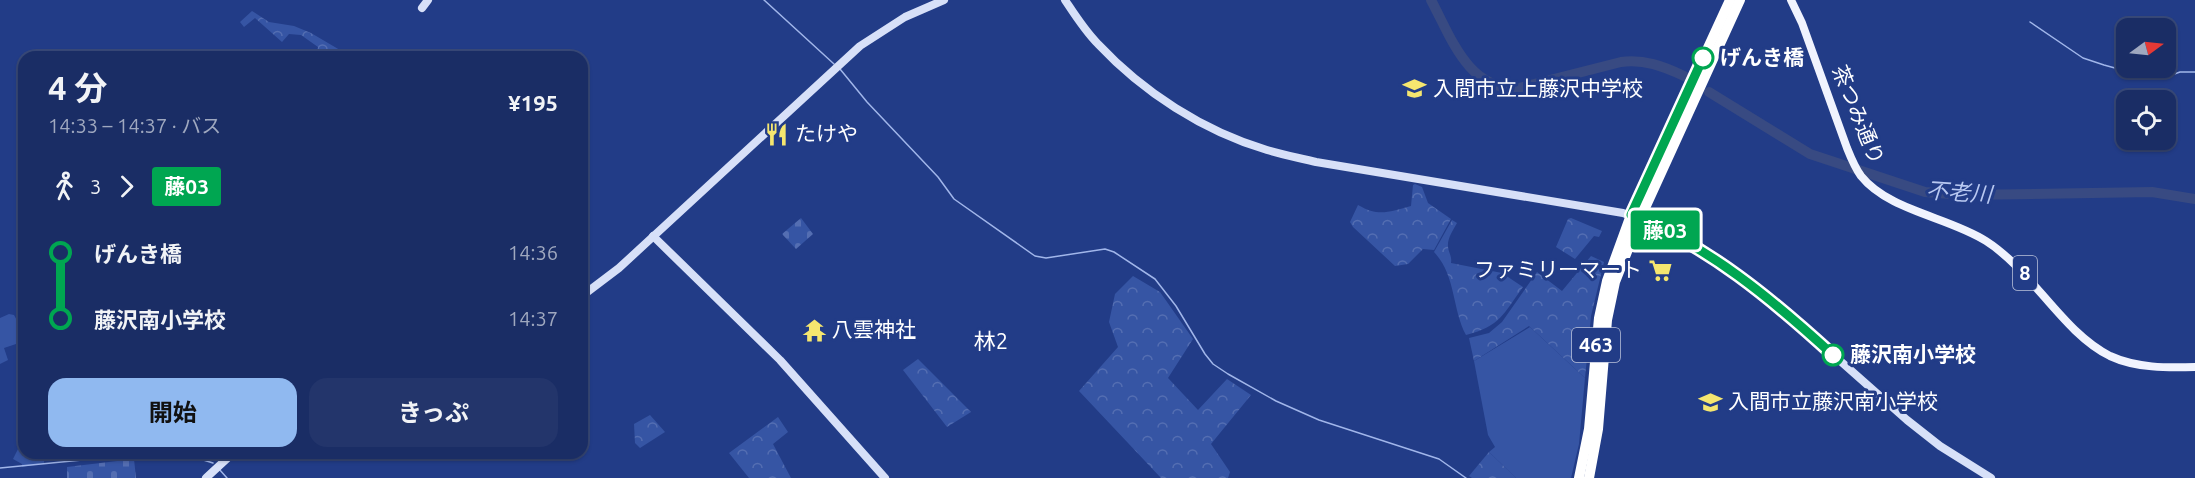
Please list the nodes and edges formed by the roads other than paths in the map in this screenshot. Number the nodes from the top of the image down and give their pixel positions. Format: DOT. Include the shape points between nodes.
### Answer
graph roads {
  1 [pos="428,0"];
  2 [pos="944,0"];
  3 [pos="1065,0"];
  4 [pos="1730,0"];
  5 [pos="1740,0"];
  6 [pos="1791,0"];
  7 [pos="422,8"];
  8 [pos="1700,76"];
  9 [pos="1635,217"];
  10 [pos="653,236"];
  11 [pos="588,291"];
  12 [pos="2195,367"];
  13 [pos="227,459"];
  14 [pos="206,478"];
  15 [pos="885,478"];
  16 [pos="1579,478"];
  17 [pos="1589,478"];
  18 [pos="1991,478"];
  1 -- 7 [label="street"];
  2 -- 10 [label="street" via="904,17 860,46"];
  3 -- 9 [label="street" via="1097,43 1126,72 1195,119 1239,140 1316,162"];
  4 -- 8 [label="highway, 463"];
  5 -- 8 [label="highway, 463"];
  6 -- 12 [label="main road, 茶つみ通り / 8" via="1847,148 1865,181 1895,201 1973,233 1999,249 2102,351 2130,363"];
  8 -- 9 [label="highway, 463"];
  9 -- 16 [label="highway, 463" via="1606,281 1601,303 1589,429"];
  9 -- 17 [label="highway, 463" via="1610,304 1598,429"];
  9 -- 18 [label="street" via="1686,242 1757,291 1907,420"];
  10 -- 11 [label="street"];
  10 -- 15 [label="street" via="780,360"];
  13 -- 14 [label="street"];
}
